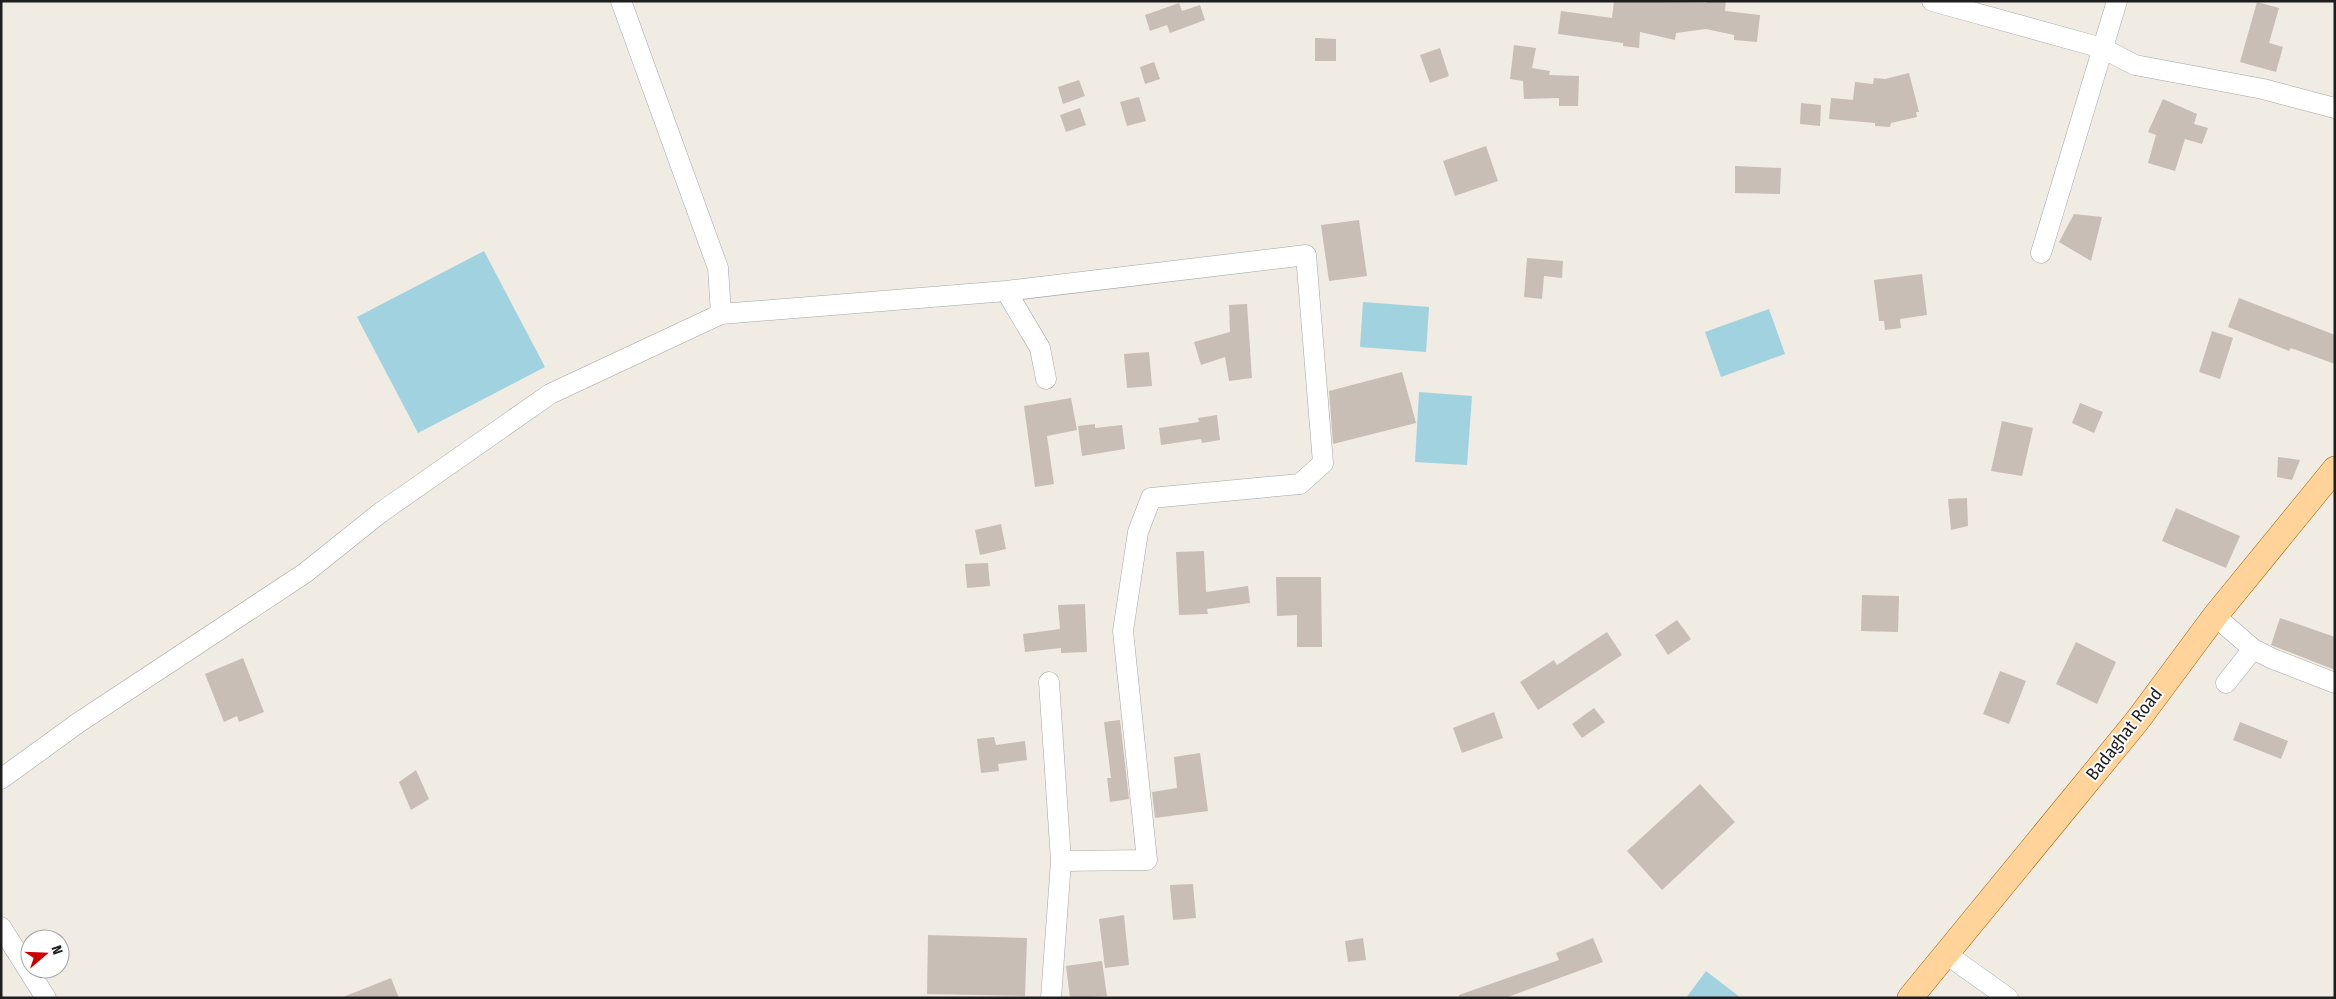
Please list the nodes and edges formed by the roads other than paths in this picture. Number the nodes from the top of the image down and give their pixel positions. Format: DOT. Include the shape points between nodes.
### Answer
graph roads {
  1 [pos="621,1"];
  2 [pos="1932,1"];
  3 [pos="2117,1"];
  4 [pos="2102,48"];
  5 [pos="2335,108"];
  6 [pos="2041,253"];
  7 [pos="1006,291"];
  8 [pos="721,314"];
  9 [pos="1046,379"];
  10 [pos="2335,469"];
  11 [pos="2215,616"];
  12 [pos="2253,649"];
  13 [pos="1049,682"];
  14 [pos="2226,683"];
  15 [pos="2335,684"];
  16 [pos="1,779"];
  17 [pos="1060,861"];
  18 [pos="1,927"];
  19 [pos="1946,954"];
  20 [pos="46,998"];
  21 [pos="1052,998"];
  22 [pos="1910,998"];
  23 [pos="2008,998"];
  1 -- 8 [label="street" via="718,268"];
  2 -- 4 [label="street"];
  3 -- 4 [label="street"];
  4 -- 5 [label="street" via="2135,65 2263,89"];
  4 -- 6 [label="street"];
  7 -- 8 [label="street"];
  7 -- 9 [label="street" via="1040,348"];
  7 -- 17 [label="street" via="1306,255 1323,463 1300,484 1151,498 1138,532 1123,631 1147,860"];
  8 -- 16 [label="street" via="550,394 380,512 305,573 78,723"];
  10 -- 11 [label="main road, Badaghat Road"];
  11 -- 12 [label="street"];
  11 -- 19 [label="main road, Badaghat Road" via="2136,721"];
  12 -- 14 [label="street"];
  12 -- 15 [label="street"];
  13 -- 17 [label="street"];
  17 -- 21 [label="street"];
  18 -- 20 [label="street"];
  19 -- 22 [label="main road, Badaghat Road"];
  19 -- 23 [label="street"];
}
